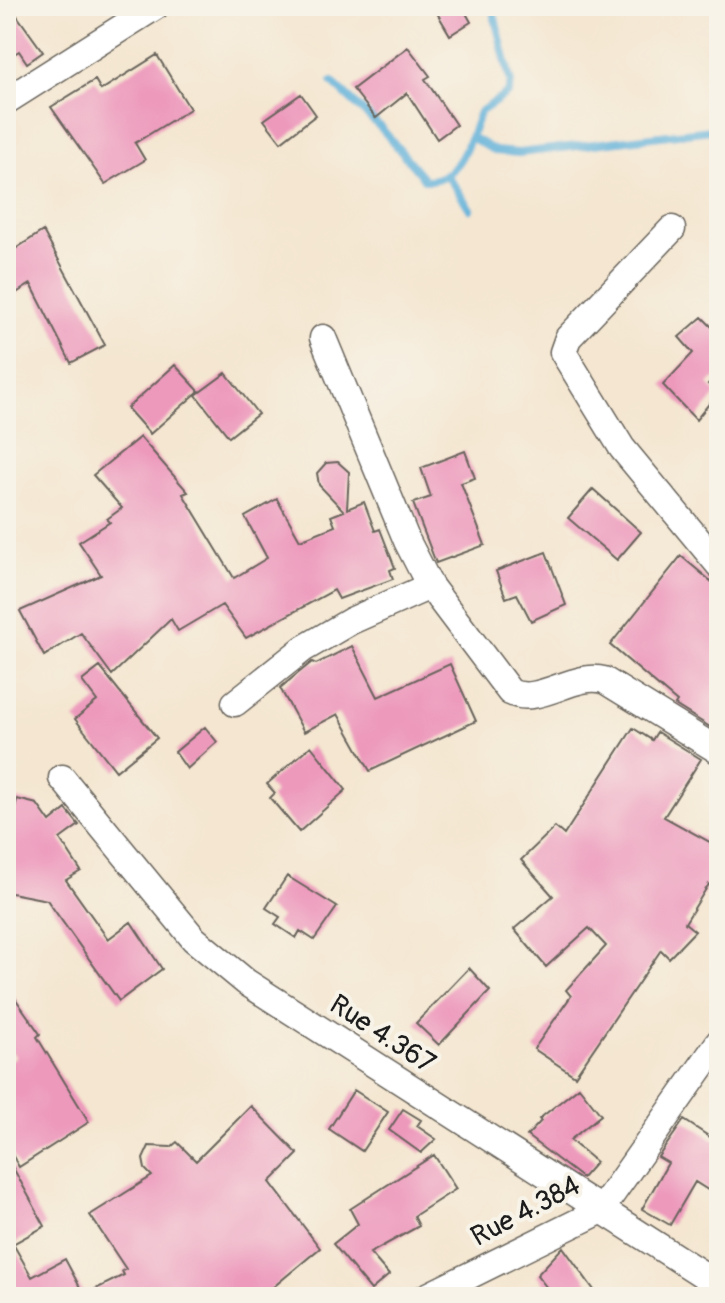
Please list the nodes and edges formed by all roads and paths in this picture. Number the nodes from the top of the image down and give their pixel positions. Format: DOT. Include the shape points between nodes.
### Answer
graph roads {
  1 [pos="156,6"];
  2 [pos="6,101"];
  3 [pos="672,229"];
  4 [pos="323,338"];
  5 [pos="719,565"];
  6 [pos="430,586"];
  7 [pos="235,703"];
  8 [pos="719,751"];
  9 [pos="62,778"];
  10 [pos="719,1042"];
  11 [pos="600,1211"];
  12 [pos="719,1285"];
  13 [pos="426,1297"];
  1 -- 2 [label="street"];
  3 -- 5 [label="street" via="568,338 563,352 622,448"];
  4 -- 6 [label="street"];
  6 -- 7 [label="street" via="303,649"];
  6 -- 8 [label="street" via="510,692 519,697 585,678 604,680"];
  9 -- 11 [label="street, Rue 4.367" via="194,939 246,982"];
  10 -- 11 [label="street, Rue 4.384"];
  11 -- 12 [label="street, Rue 4.367"];
  11 -- 13 [label="street, Rue 4.384"];
}
